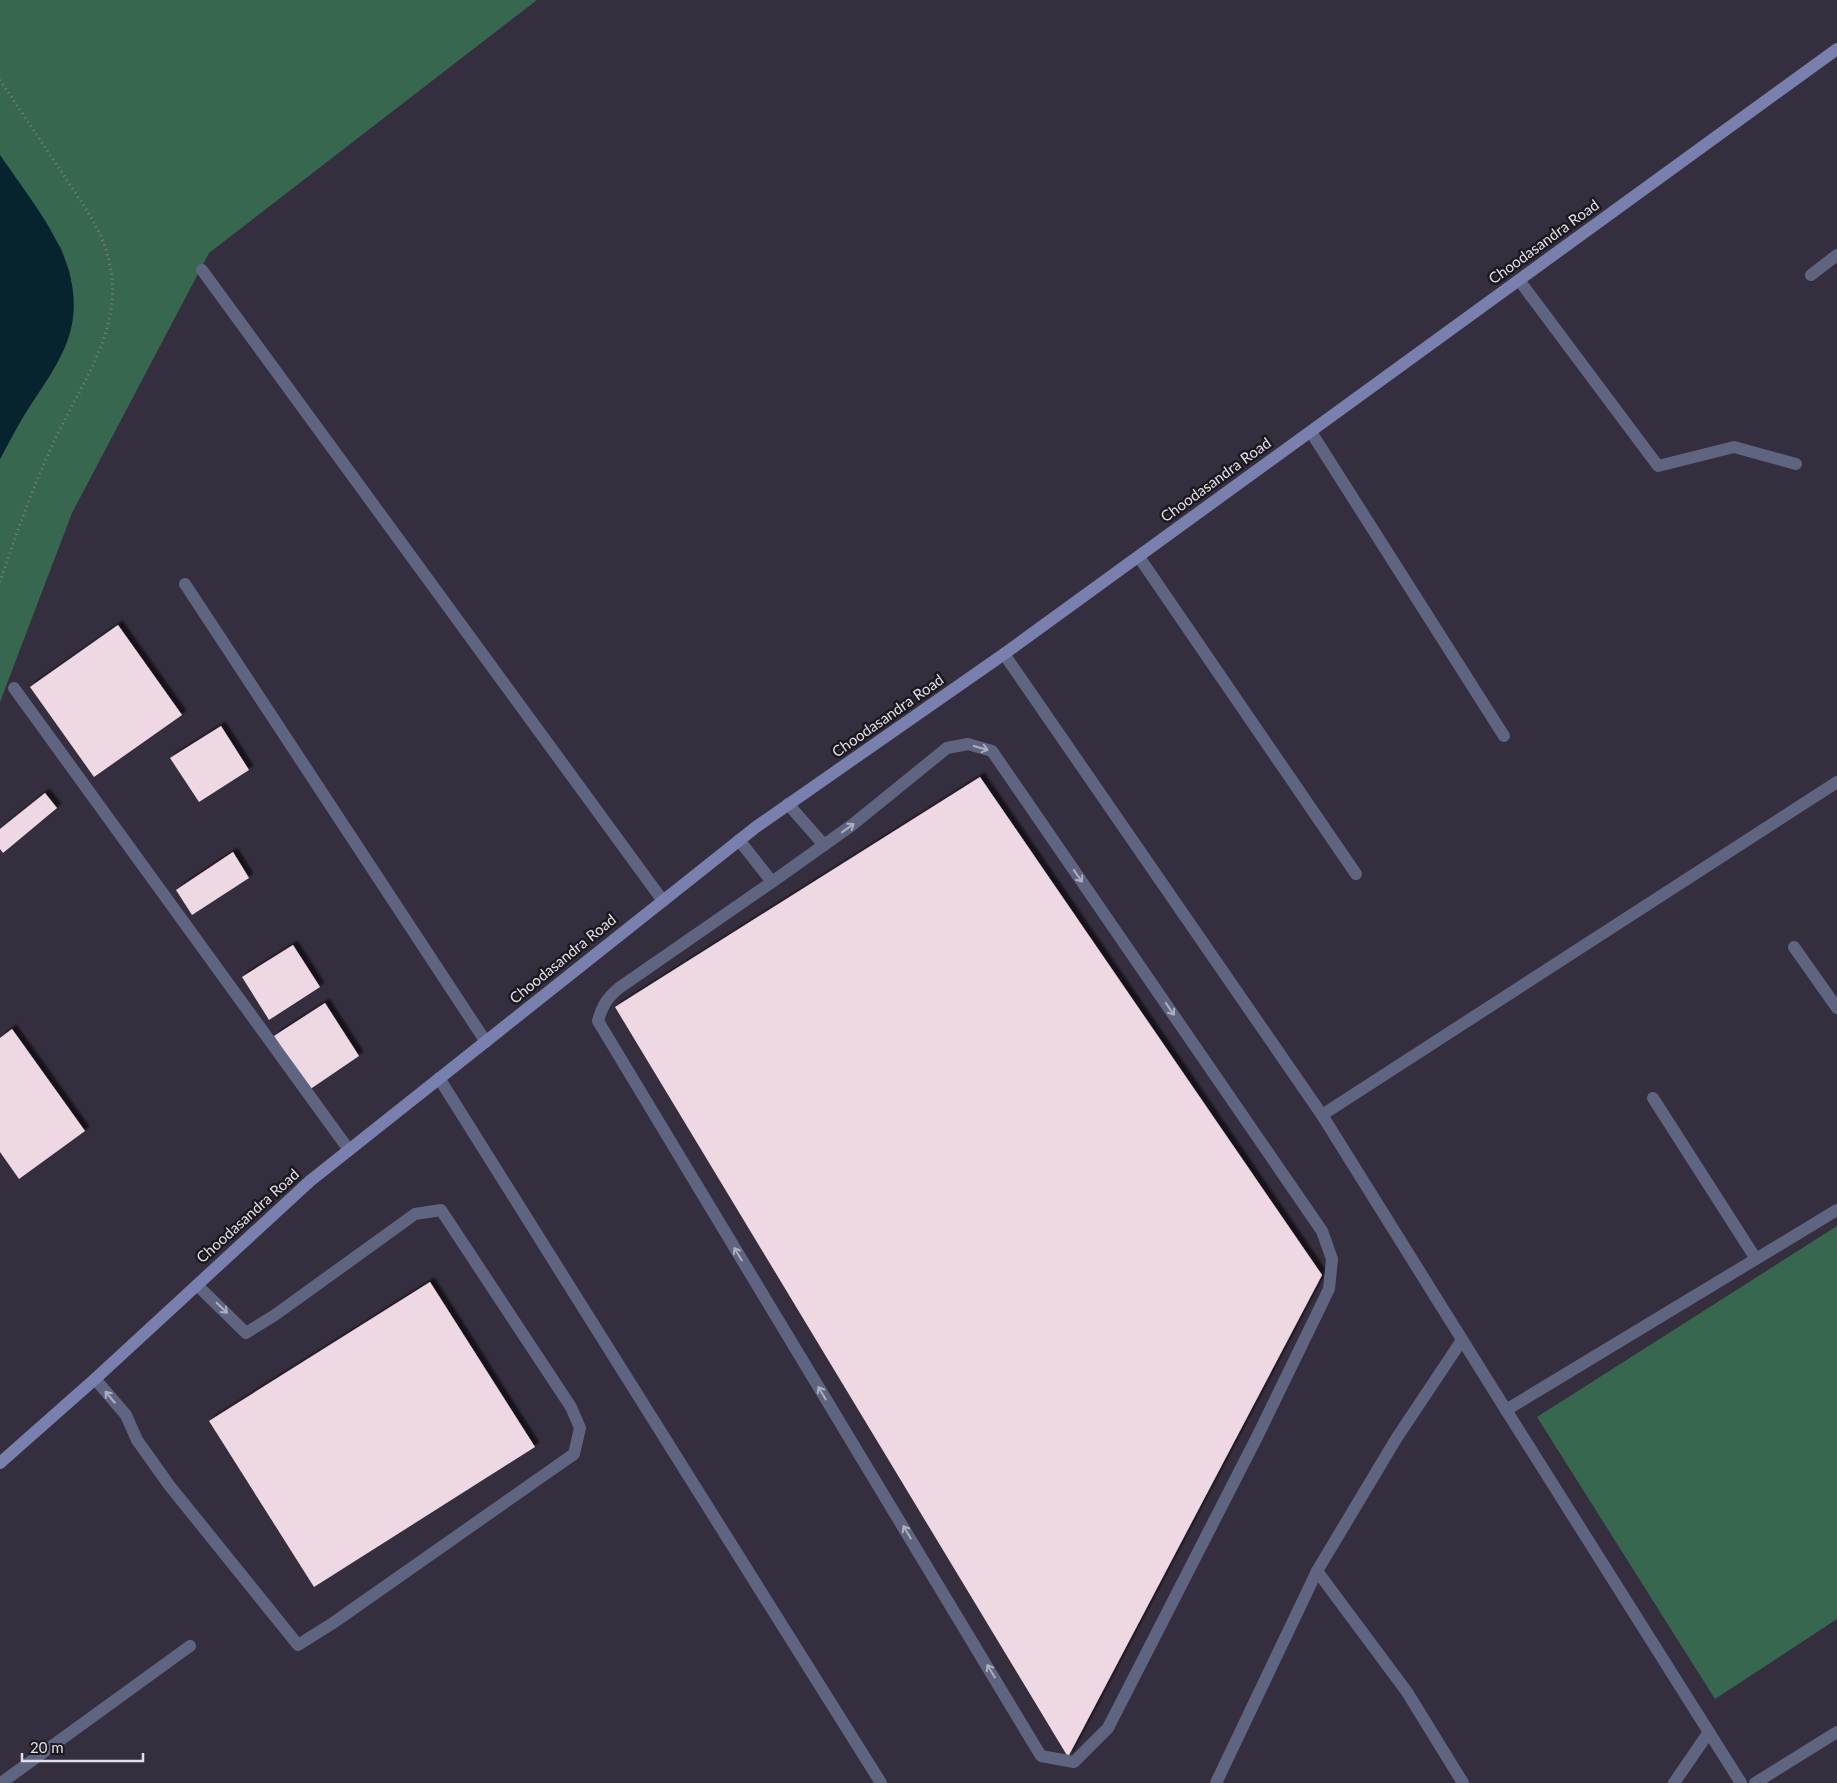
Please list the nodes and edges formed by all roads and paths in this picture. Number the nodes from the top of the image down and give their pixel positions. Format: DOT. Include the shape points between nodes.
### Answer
graph roads {
  1 [pos="1837,49"];
  2 [pos="0,80"];
  3 [pos="1837,255"];
  4 [pos="202,270"];
  5 [pos="1811,276"];
  6 [pos="1519,280"];
  7 [pos="1311,432"];
  8 [pos="1796,464"];
  9 [pos="1139,557"];
  10 [pos="0,582"];
  11 [pos="185,584"];
  12 [pos="1004,654"];
  13 [pos="14,688"];
  14 [pos="1504,736"];
  15 [pos="1837,782"];
  16 [pos="788,804"];
  17 [pos="739,840"];
  18 [pos="824,845"];
  19 [pos="1356,874"];
  20 [pos="772,882"];
  21 [pos="663,901"];
  22 [pos="1794,947"];
  23 [pos="1837,1008"];
  24 [pos="486,1042"];
  25 [pos="439,1078"];
  26 [pos="1653,1098"];
  27 [pos="1322,1115"];
  28 [pos="349,1150"];
  29 [pos="1837,1210"];
  30 [pos="1756,1259"];
  31 [pos="197,1284"];
  32 [pos="1462,1340"];
  33 [pos="95,1379"];
  34 [pos="1506,1410"];
  35 [pos="0,1463"];
  36 [pos="1317,1571"];
  37 [pos="190,1646"];
  38 [pos="1709,1732"];
  39 [pos="1837,1732"];
  40 [pos="1,1783"];
  41 [pos="881,1783"];
  42 [pos="1216,1783"];
  43 [pos="1463,1783"];
  44 [pos="1674,1783"];
  45 [pos="1741,1783"];
  46 [pos="1755,1783"];
  1 -- 6 [label="street, Choodasandra Road"];
  2 -- 10 [label="path" via="96,224 107,251 112,280 106,336 51,448"];
  3 -- 5 [label="street"];
  4 -- 21 [label="street"];
  6 -- 7 [label="street, Choodasandra Road"];
  6 -- 8 [label="street" via="1658,466 1734,446"];
  7 -- 9 [label="street, Choodasandra Road"];
  7 -- 14 [label="street"];
  9 -- 12 [label="street, Choodasandra Road"];
  9 -- 19 [label="street"];
  11 -- 24 [label="street"];
  12 -- 16 [label="street, Choodasandra Road"];
  12 -- 27 [label="street"];
  13 -- 28 [label="street"];
  15 -- 27 [label="street"];
  16 -- 17 [label="street, Choodasandra Road"];
  16 -- 18 [label="street"];
  17 -- 20 [label="street"];
  17 -- 21 [label="street, Choodasandra Road"];
  18 -- 20 [label="street"];
  18 -- 20 [label="street, one-way" via="947,748 968,744 992,751 1322,1231 1332,1259 1329,1289 1258,1437 1108,1728 1074,1762 1040,1756 598,1021 602,1006 619,988"];
  21 -- 24 [label="street, Choodasandra Road"];
  22 -- 23 [label="street"];
  24 -- 25 [label="street, Choodasandra Road"];
  25 -- 28 [label="street, Choodasandra Road"];
  25 -- 41 [label="street"];
  26 -- 30 [label="street"];
  27 -- 32 [label="street"];
  28 -- 31 [label="street, Choodasandra Road" via="310,1181"];
  29 -- 30 [label="street"];
  30 -- 34 [label="street"];
  31 -- 33 [label="street, Choodasandra Road"];
  31 -- 33 [label="street, one-way" via="246,1333 415,1214 441,1210 571,1407 580,1428 574,1454 298,1645 170,1485 137,1440 126,1415"];
  32 -- 34 [label="street"];
  32 -- 36 [label="street" via="1396,1439"];
  33 -- 35 [label="street, Choodasandra Road"];
  34 -- 38 [label="street"];
  36 -- 42 [label="street"];
  36 -- 43 [label="street" via="1407,1692"];
  37 -- 40 [label="street"];
  38 -- 44 [label="street"];
  38 -- 45 [label="street"];
  39 -- 46 [label="street"];
}
